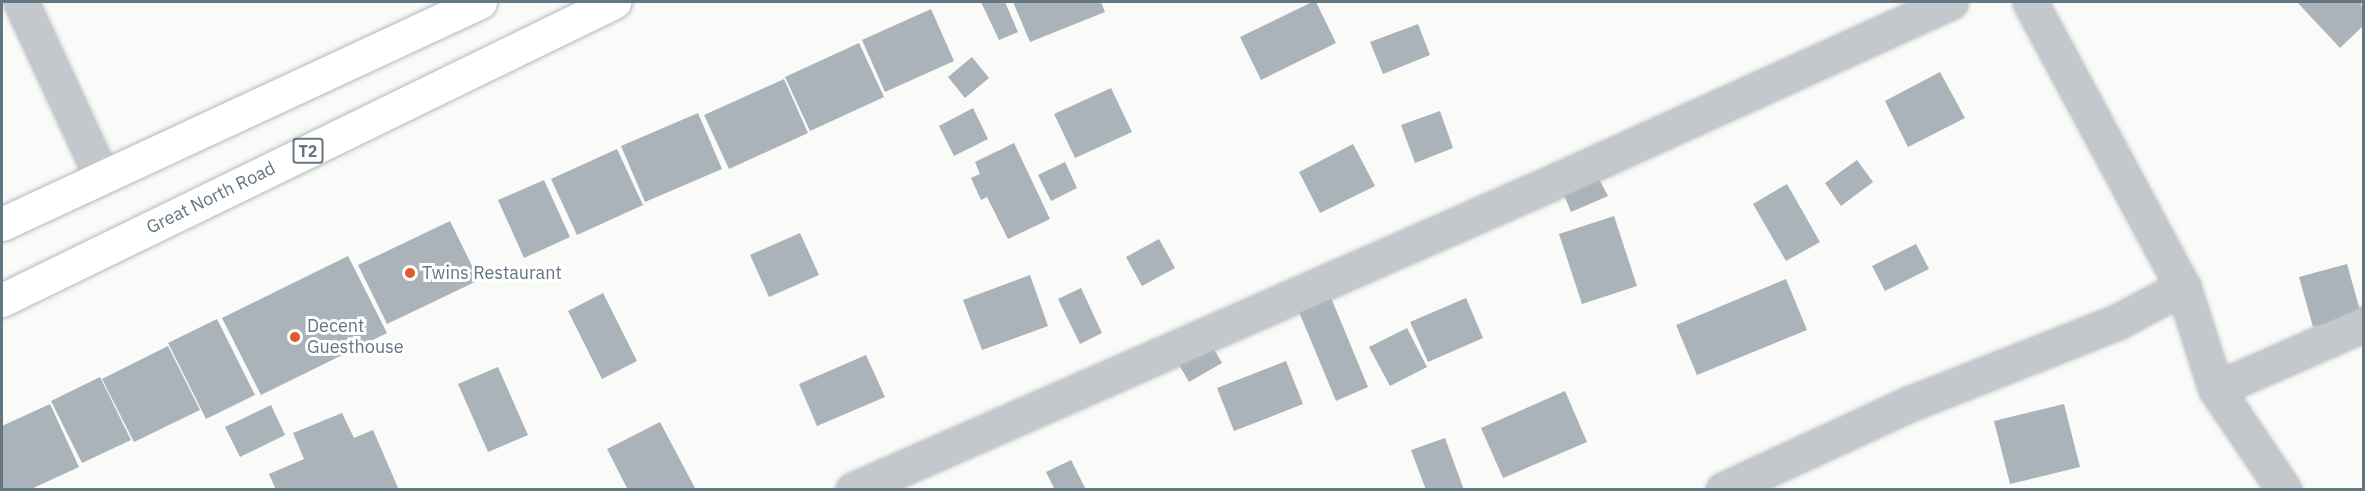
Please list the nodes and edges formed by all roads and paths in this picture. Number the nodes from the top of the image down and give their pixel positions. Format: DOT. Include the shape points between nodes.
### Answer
graph roads {
  1 [pos="21,2"];
  2 [pos="480,2"];
  3 [pos="614,2"];
  4 [pos="1951,2"];
  5 [pos="2030,2"];
  6 [pos="102,177"];
  7 [pos="2,224"];
  8 [pos="2183,287"];
  9 [pos="2,300"];
  10 [pos="2364,324"];
  11 [pos="2216,389"];
  12 [pos="853,489"];
  13 [pos="1723,489"];
  14 [pos="2284,489"];
  1 -- 6 [label="street"];
  2 -- 6 [label="highway"];
  3 -- 9 [label="highway, Great North Road / T2"];
  4 -- 12 [label="street" via="1549,184"];
  5 -- 8 [label="street"];
  6 -- 7 [label="highway"];
  8 -- 11 [label="street"];
  8 -- 13 [label="street" via="2117,322 1909,404"];
  10 -- 11 [label="street"];
  11 -- 14 [label="street"];
}
